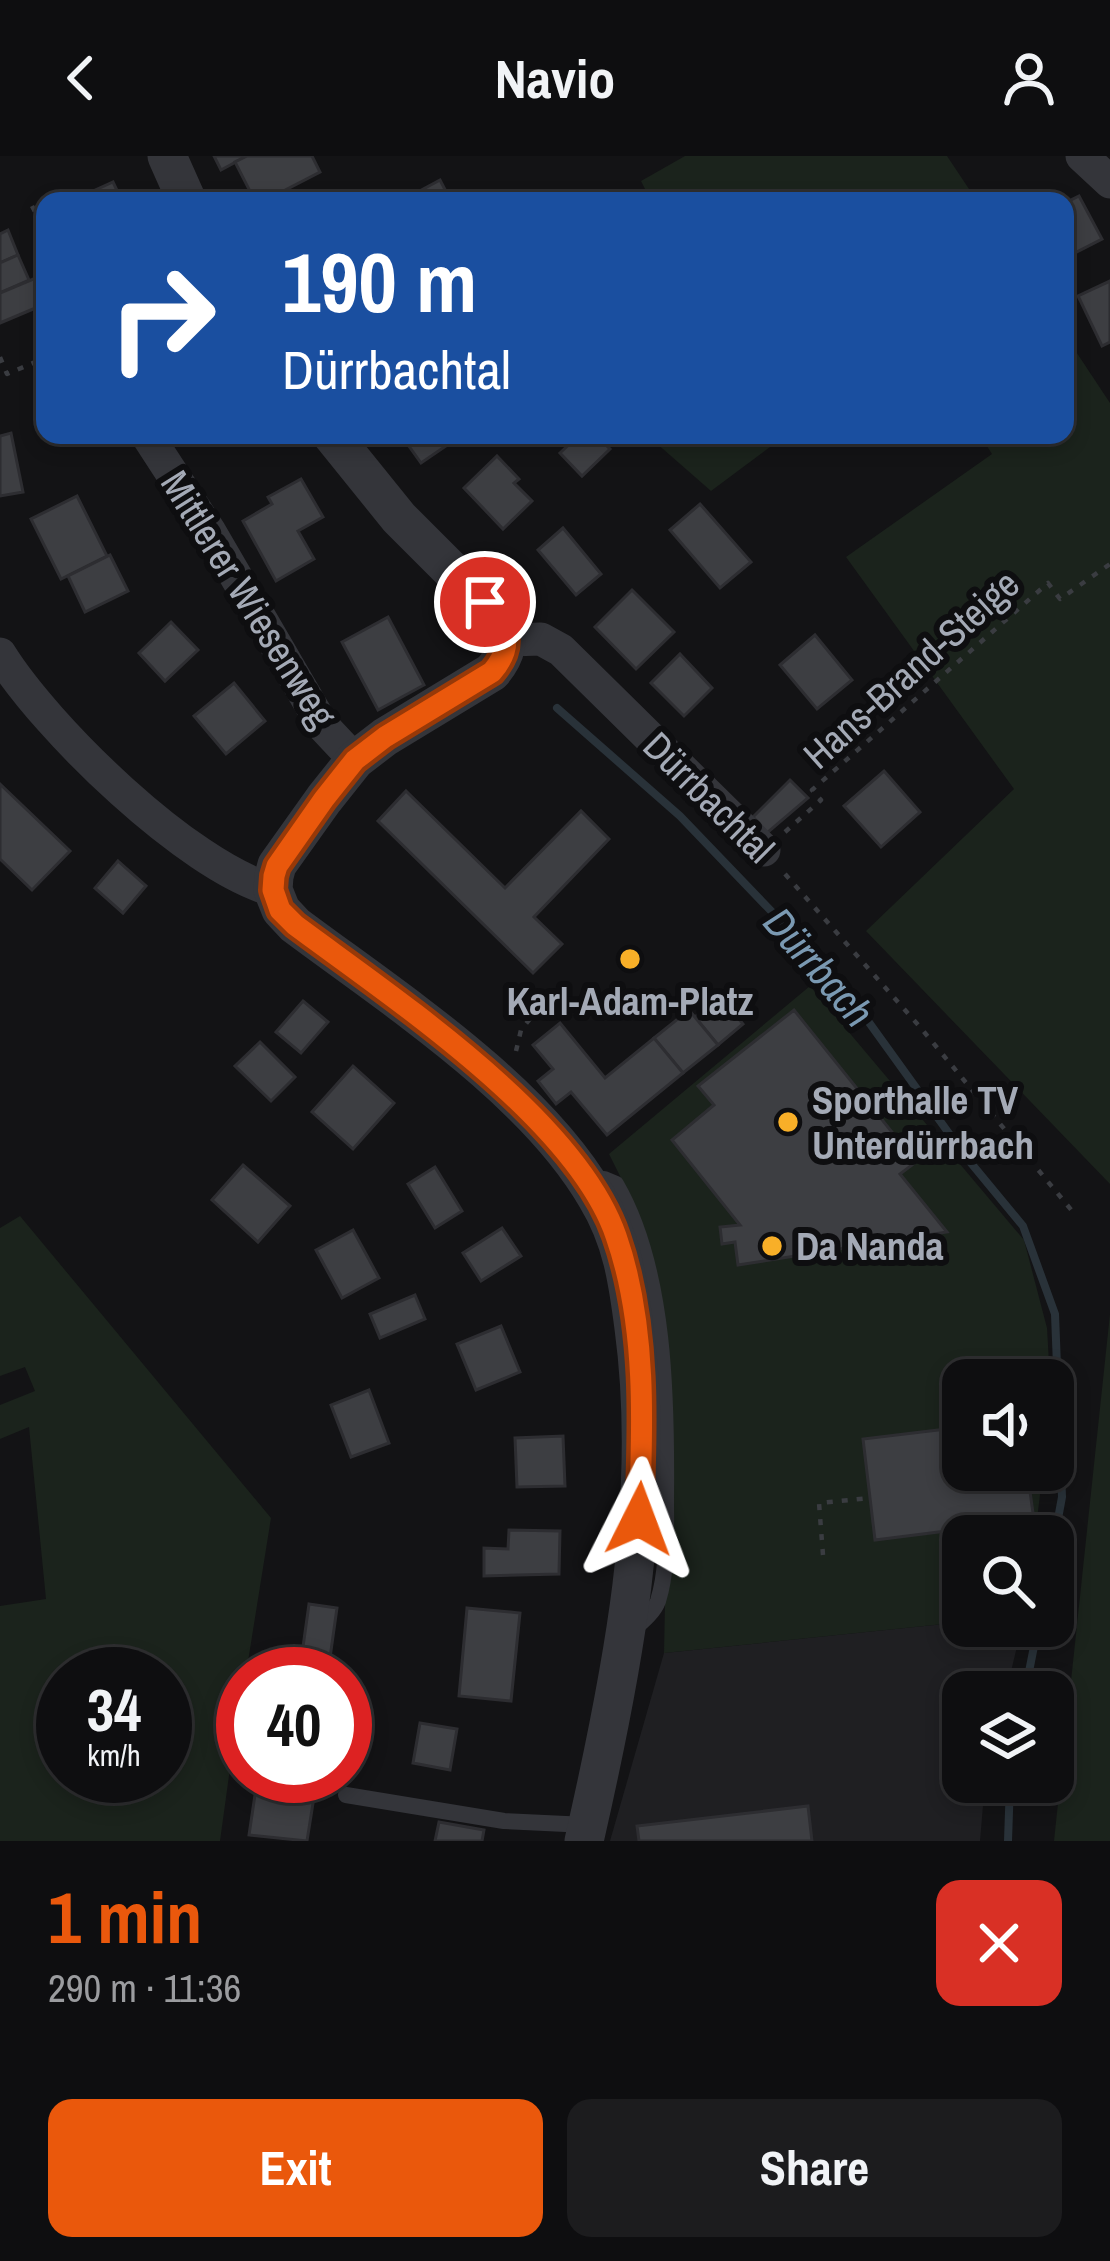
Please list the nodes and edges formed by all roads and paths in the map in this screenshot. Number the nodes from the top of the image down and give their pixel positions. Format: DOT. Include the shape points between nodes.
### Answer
graph roads {
  1 [pos="167,156"];
  2 [pos="1082,156"];
  3 [pos="1110,182"];
  4 [pos="183,192"];
  5 [pos="32,206"];
  6 [pos="36,214"];
  7 [pos="0,357"];
  8 [pos="36,362"];
  9 [pos="153,444"];
  10 [pos="339,444"];
  11 [pos="1110,564"];
  12 [pos="509,640"];
  13 [pos="0,654"];
  14 [pos="355,760"];
  15 [pos="764,850"];
  16 [pos="273,890"];
  17 [pos="1073,1212"];
  18 [pos="870,1498"];
  19 [pos="823,1555"];
  20 [pos="372,1799"];
  21 [pos="586,1833"];
  1 -- 4 [label="street"];
  2 -- 3 [label="street"];
  5 -- 6 [label="path"];
  7 -- 8 [label="path" via="7,374"];
  9 -- 14 [label="street, Mittlerer Wiesenweg" via="323,726"];
  10 -- 12 [label="street" via="399,518 502,621"];
  11 -- 15 [label="path, Hans-Brand-Steige" via="1060,599 1048,583 812,790 820,800"];
  12 -- 14 [label="street" via="492,672"];
  12 -- 15 [label="street, Dürrbachtal" via="541,639 561,650"];
  13 -- 16 [label="street" via="58,729 147,814 250,884"];
  14 -- 16 [label="street" via="277,866"];
  15 -- 17 [label="path, Dürrbachtal"];
  16 -- 21 [label="street" via="295,925 493,1078 567,1156 615,1231 643,1424 639,1519"];
  18 -- 19 [label="path" via="819,1503"];
  20 -- 21 [label="lane"];
}
